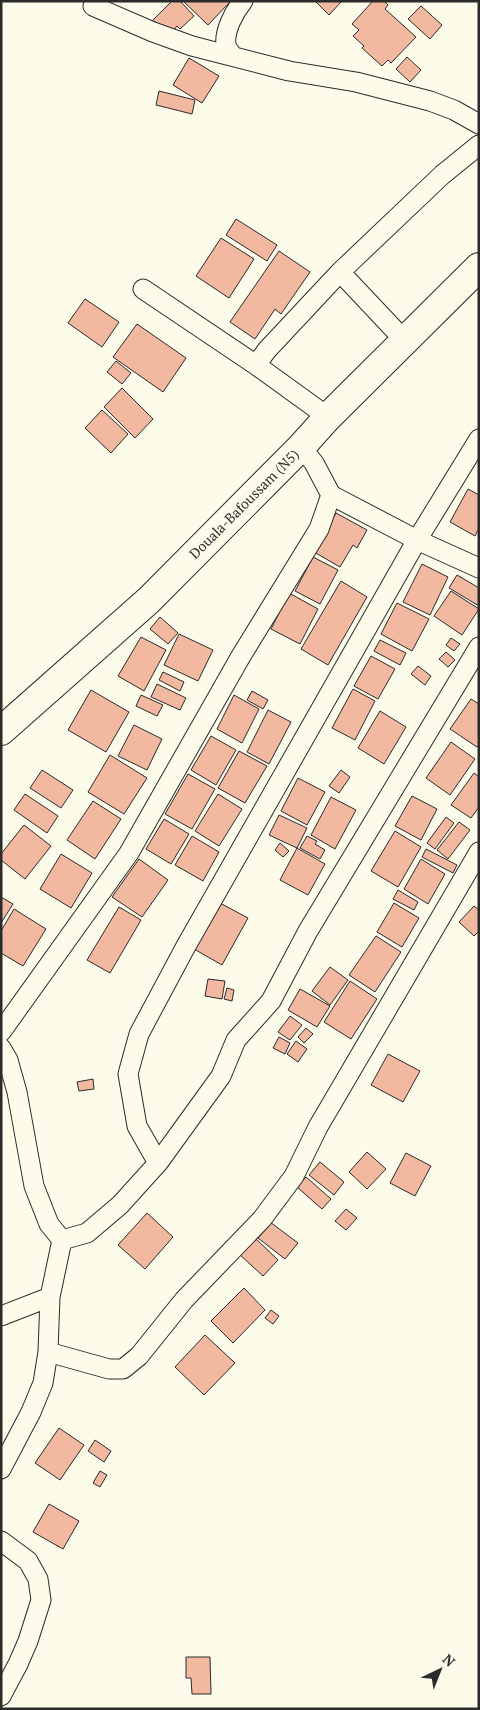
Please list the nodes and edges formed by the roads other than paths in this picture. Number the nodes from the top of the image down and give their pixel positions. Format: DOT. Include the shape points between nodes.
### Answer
graph roads {
  1 [pos="243,1"];
  2 [pos="93,6"];
  3 [pos="232,55"];
  4 [pos="479,124"];
  5 [pos="479,145"];
  6 [pos="479,267"];
  7 [pos="340,272"];
  8 [pos="142,289"];
  9 [pos="406,342"];
  10 [pos="256,365"];
  11 [pos="328,417"];
  12 [pos="479,439"];
  13 [pos="301,447"];
  14 [pos="331,495"];
  15 [pos="417,540"];
  16 [pos="479,568"];
  17 [pos="479,646"];
  18 [pos="1,731"];
  19 [pos="479,852"];
  20 [pos="1,1032"];
  21 [pos="4,1058"];
  22 [pos="158,1163"];
  23 [pos="62,1240"];
  24 [pos="50,1297"];
  25 [pos="1,1316"];
  26 [pos="48,1352"];
  27 [pos="1,1469"];
  28 [pos="1,1541"];
  29 [pos="1,1696"];
  1 -- 3 [label="street" via="226,35 226,47"];
  2 -- 3 [label="street" via="192,46"];
  3 -- 4 [label="street" via="288,71 356,82 430,101"];
  5 -- 7 [label="street" via="442,175"];
  6 -- 9 [label="highway, Douala-Bafoussam (N5)"];
  7 -- 9 [label="street"];
  7 -- 10 [label="street"];
  8 -- 10 [label="street"];
  9 -- 11 [label="highway, Douala-Bafoussam (N5)"];
  10 -- 11 [label="street"];
  11 -- 13 [label="highway, Douala-Bafoussam (N5)"];
  12 -- 15 [label="street"];
  13 -- 14 [label="street" via="314,463"];
  13 -- 18 [label="highway, Douala-Bafoussam (N5)" via="149,600"];
  14 -- 15 [label="street"];
  14 -- 20 [label="street" via="319,529 240,656 129,853"];
  15 -- 16 [label="street"];
  15 -- 22 [label="street" via="139,1034 128,1074 137,1126"];
  17 -- 22 [label="street" via="308,930 271,1001 236,1040 221,1076"];
  19 -- 26 [label="street" via="318,1127 294,1176 262,1220 184,1300 139,1356 123,1369 109,1370"];
  21 -- 23 [label="street" via="17,1092 34,1186 49,1224"];
  22 -- 23 [label="street" via="120,1205 87,1233"];
  23 -- 24 [label="street"];
  24 -- 25 [label="street"];
  24 -- 26 [label="street"];
  26 -- 27 [label="street" via="43,1383"];
  28 -- 29 [label="street" via="28,1562 38,1579 41,1600 28,1641"];
}
